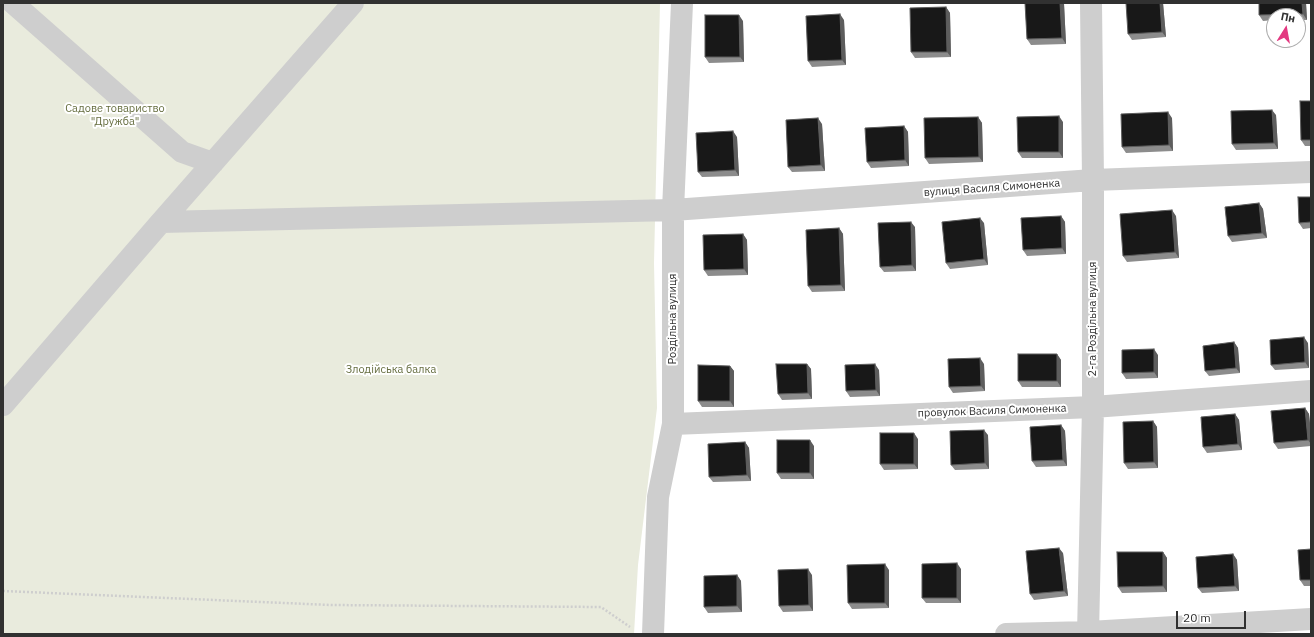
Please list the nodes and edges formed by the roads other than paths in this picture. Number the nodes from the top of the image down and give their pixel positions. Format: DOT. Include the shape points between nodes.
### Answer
graph roads {
  1 [pos="13,3"];
  2 [pos="353,3"];
  3 [pos="682,3"];
  4 [pos="1091,3"];
  5 [pos="212,163"];
  6 [pos="1311,172"];
  7 [pos="1093,180"];
  8 [pos="673,210"];
  9 [pos="161,222"];
  10 [pos="1311,392"];
  11 [pos="3,405"];
  12 [pos="1093,407"];
  13 [pos="673,424"];
  14 [pos="1311,619"];
  15 [pos="644,632"];
  16 [pos="1088,633"];
  17 [pos="1006,634"];
  1 -- 5 [label="street" via="182,152"];
  2 -- 5 [label="street"];
  3 -- 8 [label="street, Роздільна вулиця"];
  4 -- 7 [label="street, 2-га Роздільна вулиця"];
  5 -- 9 [label="street"];
  6 -- 7 [label="street, вулиця Василя Симоненка"];
  7 -- 8 [label="street, вулиця Василя Симоненка"];
  7 -- 12 [label="street, 2-га Роздільна вулиця"];
  8 -- 9 [label="street, вулиця Василя Симоненка"];
  8 -- 13 [label="street, Роздільна вулиця"];
  9 -- 11 [label="street"];
  10 -- 12 [label="street, провулок Василя Симоненка"];
  12 -- 13 [label="street, провулок Василя Симоненка"];
  12 -- 16 [label="street, 2-га Роздільна вулиця"];
  13 -- 15 [label="street, Роздільна вулиця" via="658,497"];
  14 -- 16 [label="street"];
  16 -- 17 [label="street"];
}
